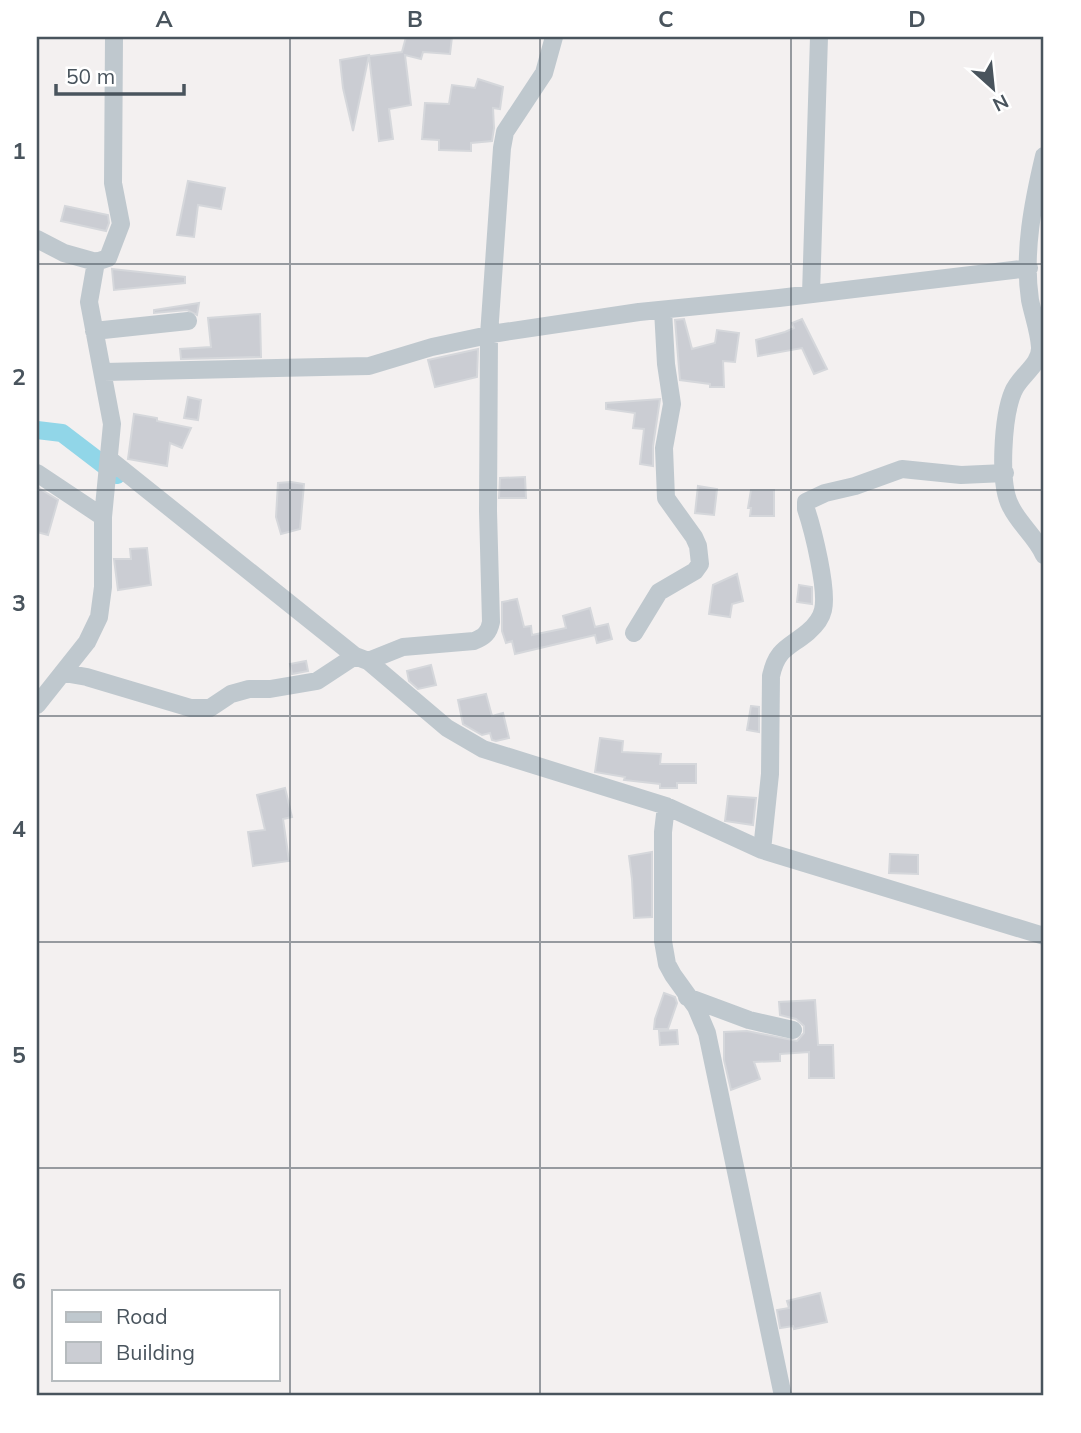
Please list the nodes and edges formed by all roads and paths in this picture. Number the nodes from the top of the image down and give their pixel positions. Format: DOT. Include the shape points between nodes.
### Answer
graph roads {
  1 [pos="114,37"];
  2 [pos="554,37"];
  3 [pos="819,37"];
  4 [pos="1044,156"];
  5 [pos="37,239"];
  6 [pos="96,262"];
  7 [pos="1029,268"];
  8 [pos="811,294"];
  9 [pos="663,310"];
  10 [pos="188,321"];
  11 [pos="94,331"];
  12 [pos="489,335"];
  13 [pos="104,372"];
  14 [pos="107,468"];
  15 [pos="37,473"];
  16 [pos="1005,473"];
  17 [pos="103,512"];
  18 [pos="1044,555"];
  19 [pos="634,633"];
  20 [pos="352,662"];
  21 [pos="64,673"];
  22 [pos="37,705"];
  23 [pos="665,818"];
  24 [pos="762,850"];
  25 [pos="1044,936"];
  26 [pos="687,997"];
  27 [pos="793,1030"];
  28 [pos="783,1396"];
  1 -- 6 [label="street" via="113,183 121,224 108,258"];
  2 -- 12 [label="street" via="544,73 505,132"];
  3 -- 8 [label="street"];
  4 -- 7 [label="street" via="1032,218"];
  5 -- 6 [label="street"];
  6 -- 11 [label="street" via="89,302"];
  7 -- 8 [label="street"];
  7 -- 16 [label="street" via="1040,348 1011,396 1004,432"];
  8 -- 9 [label="street"];
  9 -- 12 [label="street"];
  9 -- 19 [label="street" via="672,404 664,448 666,498 694,537 699,564 659,592"];
  10 -- 11 [label="street"];
  11 -- 13 [label="street"];
  12 -- 13 [label="street" via="369,366"];
  12 -- 20 [label="street" via="489,631 474,641 403,647"];
  13 -- 14 [label="street" via="113,425"];
  14 -- 17 [label="street"];
  14 -- 20 [label="street"];
  15 -- 17 [label="street"];
  16 -- 18 [label="street" via="1008,503"];
  16 -- 24 [label="street" via="961,475 902,469 806,502 825,597 823,613 774,663"];
  17 -- 21 [label="street" via="99,617"];
  20 -- 21 [label="street" via="317,681 237,691 202,709"];
  20 -- 23 [label="street" via="483,750"];
  21 -- 22 [label="street"];
  23 -- 24 [label="street"];
  23 -- 26 [label="street" via="663,941 667,964"];
  24 -- 25 [label="street"];
  26 -- 27 [label="street" via="749,1020"];
  26 -- 28 [label="street" via="707,1033"];
}
